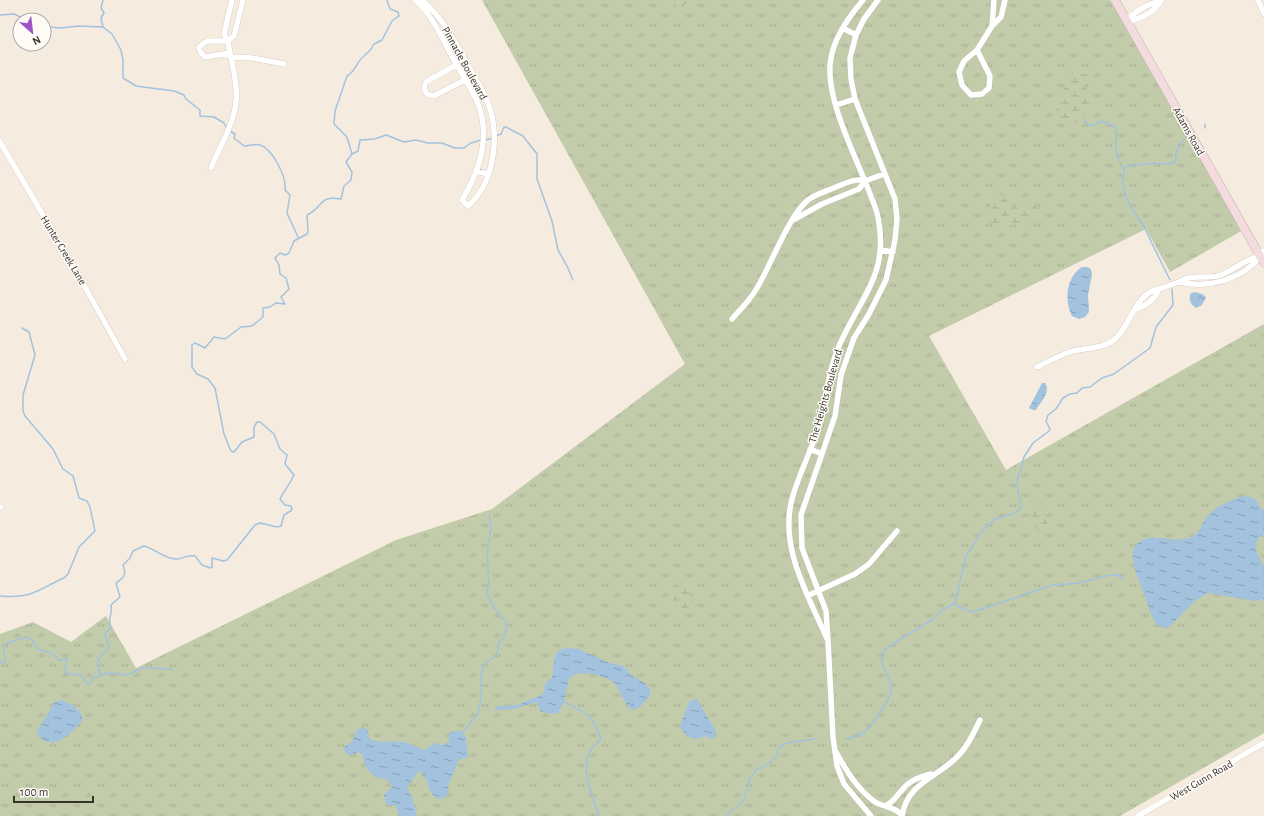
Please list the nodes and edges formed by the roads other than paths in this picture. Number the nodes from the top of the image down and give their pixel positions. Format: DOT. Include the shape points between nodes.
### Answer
graph roads {
  1 [pos="232,0"];
  2 [pos="243,0"];
  3 [pos="415,0"];
  4 [pos="422,0"];
  5 [pos="863,0"];
  6 [pos="878,0"];
  7 [pos="994,0"];
  8 [pos="1005,0"];
  9 [pos="1115,0"];
  10 [pos="1258,0"];
  11 [pos="1161,1"];
  12 [pos="1264,14"];
  13 [pos="1127,21"];
  14 [pos="992,26"];
  15 [pos="842,28"];
  16 [pos="856,35"];
  17 [pos="228,41"];
  18 [pos="977,50"];
  19 [pos="230,55"];
  20 [pos="465,60"];
  21 [pos="284,64"];
  22 [pos="456,65"];
  23 [pos="474,75"];
  24 [pos="464,80"];
  25 [pos="855,99"];
  26 [pos="836,105"];
  27 [pos="490,112"];
  28 [pos="480,116"];
  29 [pos="0,142"];
  30 [pos="211,168"];
  31 [pos="476,171"];
  32 [pos="488,174"];
  33 [pos="884,174"];
  34 [pos="865,181"];
  35 [pos="793,220"];
  36 [pos="880,250"];
  37 [pos="893,252"];
  38 [pos="1263,257"];
  39 [pos="1216,276"];
  40 [pos="1179,282"];
  41 [pos="1217,283"];
  42 [pos="732,319"];
  43 [pos="843,338"];
  44 [pos="853,342"];
  45 [pos="125,359"];
  46 [pos="1036,367"];
  47 [pos="810,449"];
  48 [pos="822,454"];
  49 [pos="789,521"];
  50 [pos="801,521"];
  51 [pos="897,532"];
  52 [pos="818,591"];
  53 [pos="809,595"];
  54 [pos="828,641"];
  55 [pos="980,720"];
  56 [pos="1264,743"];
  57 [pos="835,750"];
  58 [pos="933,774"];
  59 [pos="884,806"];
  60 [pos="871,816"];
  61 [pos="902,816"];
  62 [pos="1138,816"];
  1 -- 17 [label="street" via="224,34"];
  2 -- 17 [label="street" via="234,36"];
  3 -- 22 [label="street, Pinnacle Boulevard" via="431,20"];
  4 -- 20 [label="street, Pinnacle Boulevard" via="449,30"];
  5 -- 15 [label="street, The Heights Boulevard"];
  6 -- 16 [label="street, The Heights Boulevard"];
  7 -- 14 [label="street"];
  8 -- 14 [label="street" via="1001,17"];
  9 -- 13 [label="main road, Adams Road"];
  10 -- 12 [label="street"];
  11 -- 13 [label="street" via="1157,8 1136,20"];
  13 -- 38 [label="main road, Adams Road"];
  14 -- 18 [label="street"];
  15 -- 16 [label="street"];
  15 -- 26 [label="street, The Heights Boulevard" via="830,65"];
  16 -- 25 [label="street, The Heights Boulevard" via="850,58"];
  17 -- 19 [label="street"];
  17 -- 19 [label="street" via="207,41 199,47 205,57"];
  18 -- 18 [label="street" via="964,61 959,72 962,85 971,95 982,94 989,88 990,76"];
  19 -- 21 [label="street"];
  19 -- 30 [label="street" via="236,103"];
  20 -- 22 [label="street"];
  20 -- 23 [label="street, Pinnacle Boulevard"];
  22 -- 24 [label="street, Pinnacle Boulevard"];
  22 -- 24 [label="street" via="426,82 424,88 427,94 434,96"];
  23 -- 24 [label="street"];
  23 -- 27 [label="street, Pinnacle Boulevard"];
  24 -- 28 [label="street, Pinnacle Boulevard" via="478,105"];
  25 -- 26 [label="street"];
  25 -- 33 [label="street, The Heights Boulevard"];
  26 -- 34 [label="street, The Heights Boulevard"];
  27 -- 28 [label="street"];
  27 -- 32 [label="street, Pinnacle Boulevard" via="494,132"];
  28 -- 31 [label="street, Pinnacle Boulevard" via="484,147"];
  29 -- 45 [label="street, Hunter Creek Lane" via="80,276"];
  31 -- 32 [label="street"];
  31 -- 32 [label="street, Pinnacle Boulevard" via="473,183 462,200 468,206 475,200"];
  33 -- 34 [label="street"];
  33 -- 37 [label="street, The Heights Boulevard" via="897,212"];
  34 -- 35 [label="street" via="859,189 822,204"];
  34 -- 35 [label="street" via="852,181 812,197 804,203"];
  34 -- 36 [label="street, The Heights Boulevard" via="878,217"];
  35 -- 42 [label="street" via="756,289"];
  36 -- 37 [label="street"];
  36 -- 43 [label="street, The Heights Boulevard" via="875,278"];
  37 -- 44 [label="street, The Heights Boulevard" via="886,280"];
  38 -- 39 [label="street" via="1251,258"];
  38 -- 41 [label="street"];
  39 -- 40 [label="street" via="1185,277"];
  39 -- 41 [label="street"];
  40 -- 41 [label="street"];
  40 -- 46 [label="street" via="1159,289 1156,296 1143,307 1136,309 1116,339 1067,353"];
  43 -- 44 [label="street"];
  43 -- 47 [label="street, The Heights Boulevard" via="831,371 820,423"];
  44 -- 48 [label="street, The Heights Boulevard" via="842,375 835,416"];
  47 -- 48 [label="street"];
  47 -- 49 [label="street, The Heights Boulevard" via="792,499"];
  48 -- 50 [label="street, The Heights Boulevard" via="804,504"];
  49 -- 50 [label="street"];
  49 -- 53 [label="street, The Heights Boulevard" via="792,553"];
  50 -- 52 [label="street, The Heights Boulevard" via="802,548"];
  51 -- 52 [label="street" via="869,564 855,574"];
  52 -- 53 [label="street"];
  52 -- 54 [label="street, The Heights Boulevard" via="827,616"];
  53 -- 54 [label="street, The Heights Boulevard"];
  54 -- 57 [label="street, The Heights Boulevard"];
  55 -- 58 [label="street" via="963,751 950,764"];
  56 -- 62 [label="street, West Gunn Road"];
  57 -- 59 [label="street, The Heights Boulevard" via="859,787 874,801"];
  57 -- 60 [label="street, The Heights Boulevard" via="837,766 844,784"];
  58 -- 59 [label="street" via="912,780 894,801"];
  58 -- 61 [label="street" via="909,796"];
  59 -- 61 [label="street, The Heights Boulevard"];
}
